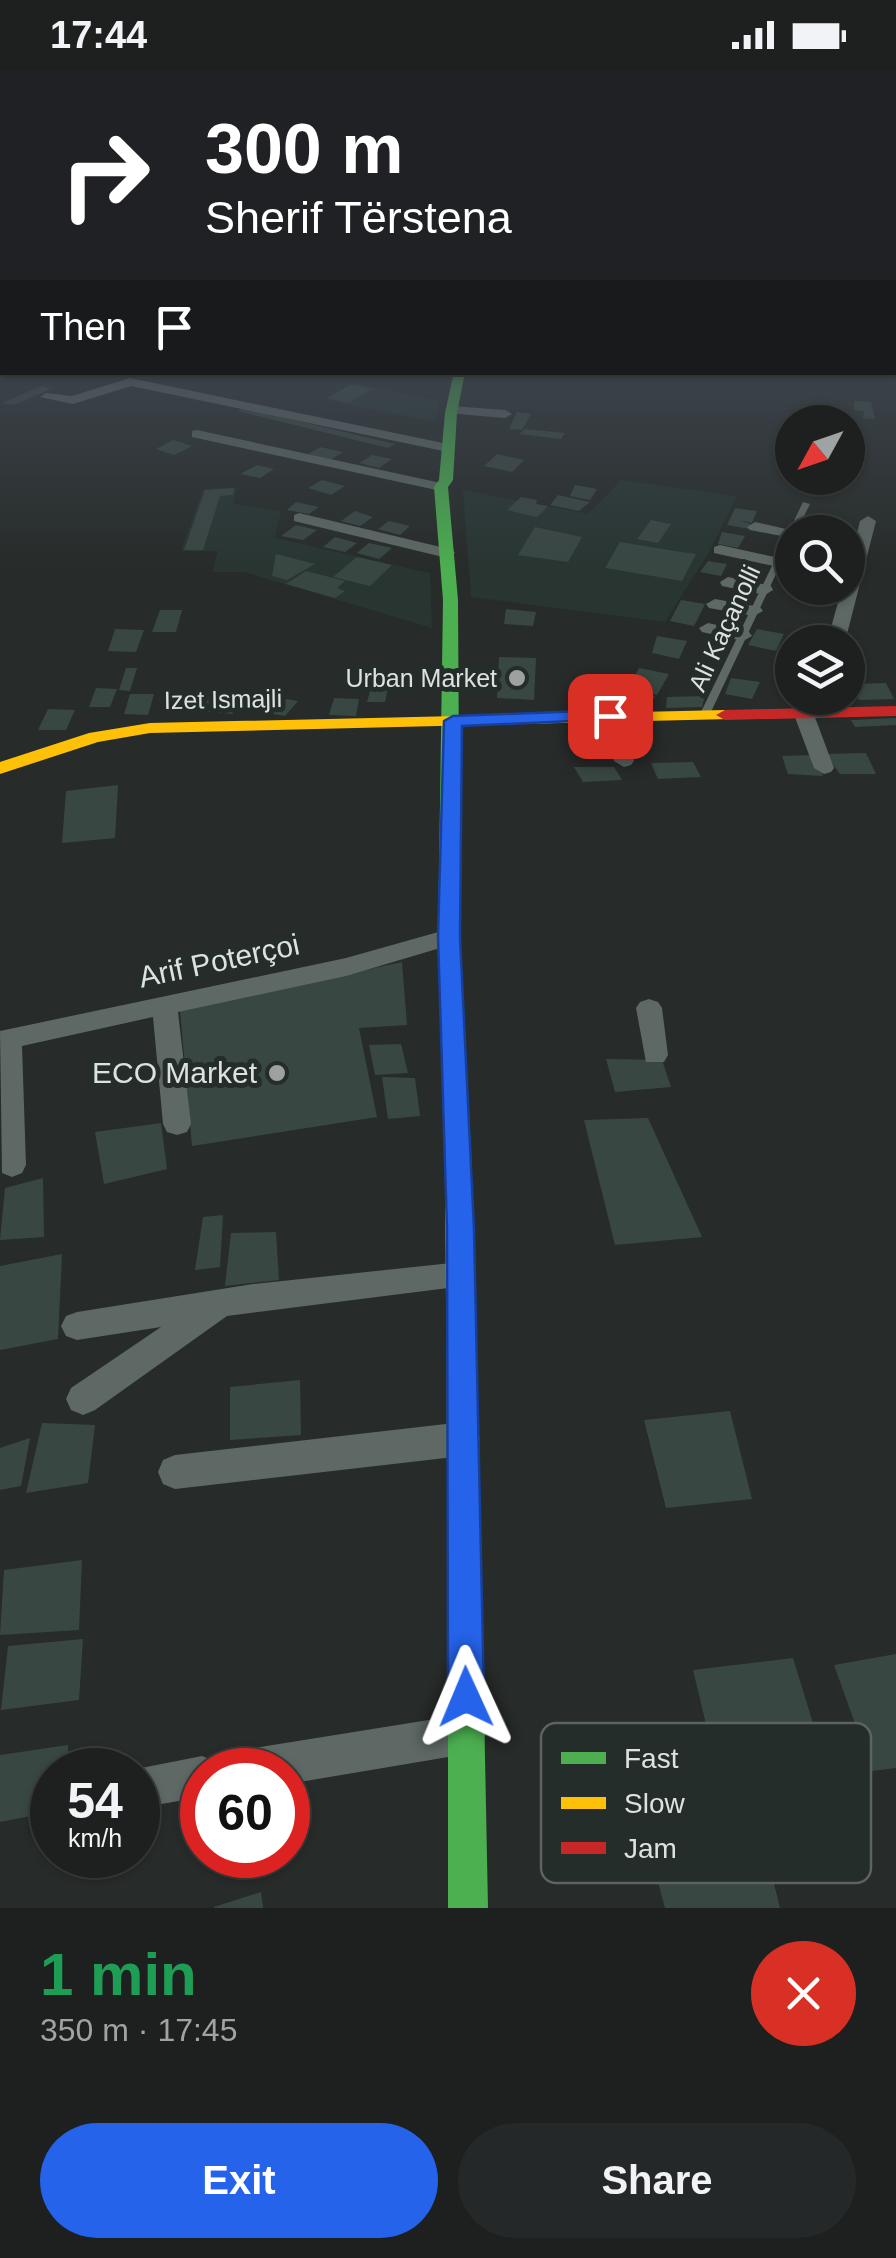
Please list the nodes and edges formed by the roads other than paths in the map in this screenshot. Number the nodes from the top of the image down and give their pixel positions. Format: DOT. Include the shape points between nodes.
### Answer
graph roads {
  1 [pos="209,399"];
  2 [pos="454,399"];
  3 [pos="452,410"];
  4 [pos="505,414"];
  5 [pos="201,439"];
  6 [pos="246,444"];
  7 [pos="448,448"];
  8 [pos="282,452"];
  9 [pos="226,456"];
  10 [pos="264,464"];
  11 [pos="440,487"];
  12 [pos="806,504"];
  13 [pos="801,515"];
  14 [pos="299,518"];
  15 [pos="868,521"];
  16 [pos="755,527"];
  17 [pos="775,530"];
  18 [pos="720,550"];
  19 [pos="447,554"];
  20 [pos="775,561"];
  21 [pos="775,568"];
  22 [pos="728,582"];
  23 [pos="764,590"];
  24 [pos="715,604"];
  25 [pos="754,612"];
  26 [pos="840,625"];
  27 [pos="708,628"];
  28 [pos="742,636"];
  29 [pos="865,708"];
  30 [pos="896,711"];
  31 [pos="775,713"];
  32 [pos="705,714"];
  33 [pos="805,715"];
  34 [pos="610,716"];
  35 [pos="453,721"];
  36 [pos="624,761"];
  37 [pos="0,768"];
  38 [pos="824,768"];
  39 [pos="449,937"];
  40 [pos="166,1006"];
  41 [pos="648,1008"];
  42 [pos="4,1040"];
  43 [pos="655,1055"];
  44 [pos="178,1124"];
  45 [pos="12,1166"];
  46 [pos="461,1275"];
  47 [pos="238,1300"];
  48 [pos="77,1326"];
  49 [pos="84,1399"];
  50 [pos="463,1440"];
  51 [pos="175,1472"];
  52 [pos="466,1734"];
  53 [pos="310,1760"];
  54 [pos="468,1908"];
  1 -- 7 [label="street"];
  2 -- 3 [label="main road"];
  3 -- 4 [label="street"];
  3 -- 7 [label="main road"];
  5 -- 6 [label="street"];
  6 -- 8 [label="street"];
  6 -- 9 [label="street"];
  7 -- 11 [label="main road"];
  8 -- 10 [label="street"];
  8 -- 11 [label="street"];
  11 -- 19 [label="main road"];
  12 -- 13 [label="lane, Ali Kaçanolli"];
  14 -- 19 [label="street" via="332,533"];
  15 -- 26 [label="street"];
  16 -- 17 [label="street"];
  18 -- 20 [label="street"];
  19 -- 35 [label="main road"];
  21 -- 23 [label="lane, Ali Kaçanolli"];
  22 -- 23 [label="street"];
  23 -- 25 [label="lane, Ali Kaçanolli"];
  24 -- 25 [label="street"];
  25 -- 28 [label="lane, Ali Kaçanolli"];
  27 -- 28 [label="street"];
  28 -- 32 [label="lane, Ali Kaçanolli"];
  29 -- 30 [label="main road, Izet Ismajli"];
  31 -- 32 [label="main road, Izet Ismajli"];
  32 -- 34 [label="main road, Izet Ismajli"];
  33 -- 38 [label="street"];
  34 -- 35 [label="main road, Izet Ismajli"];
  34 -- 36 [label="street"];
  35 -- 37 [label="main road, Izet Ismajli" via="150,728 96,737"];
  35 -- 39 [label="main road"];
  39 -- 40 [label="street, Arif Poterçoi"];
  39 -- 46 [label="main road"];
  40 -- 42 [label="street, Arif Poterçoi"];
  40 -- 44 [label="street"];
  41 -- 43 [label="street"];
  42 -- 45 [label="street"];
  46 -- 47 [label="street"];
  46 -- 50 [label="main road"];
  47 -- 48 [label="street"];
  47 -- 49 [label="street"];
  50 -- 51 [label="street"];
  50 -- 52 [label="main road"];
  52 -- 53 [label="street"];
  52 -- 54 [label="main road"];
}
